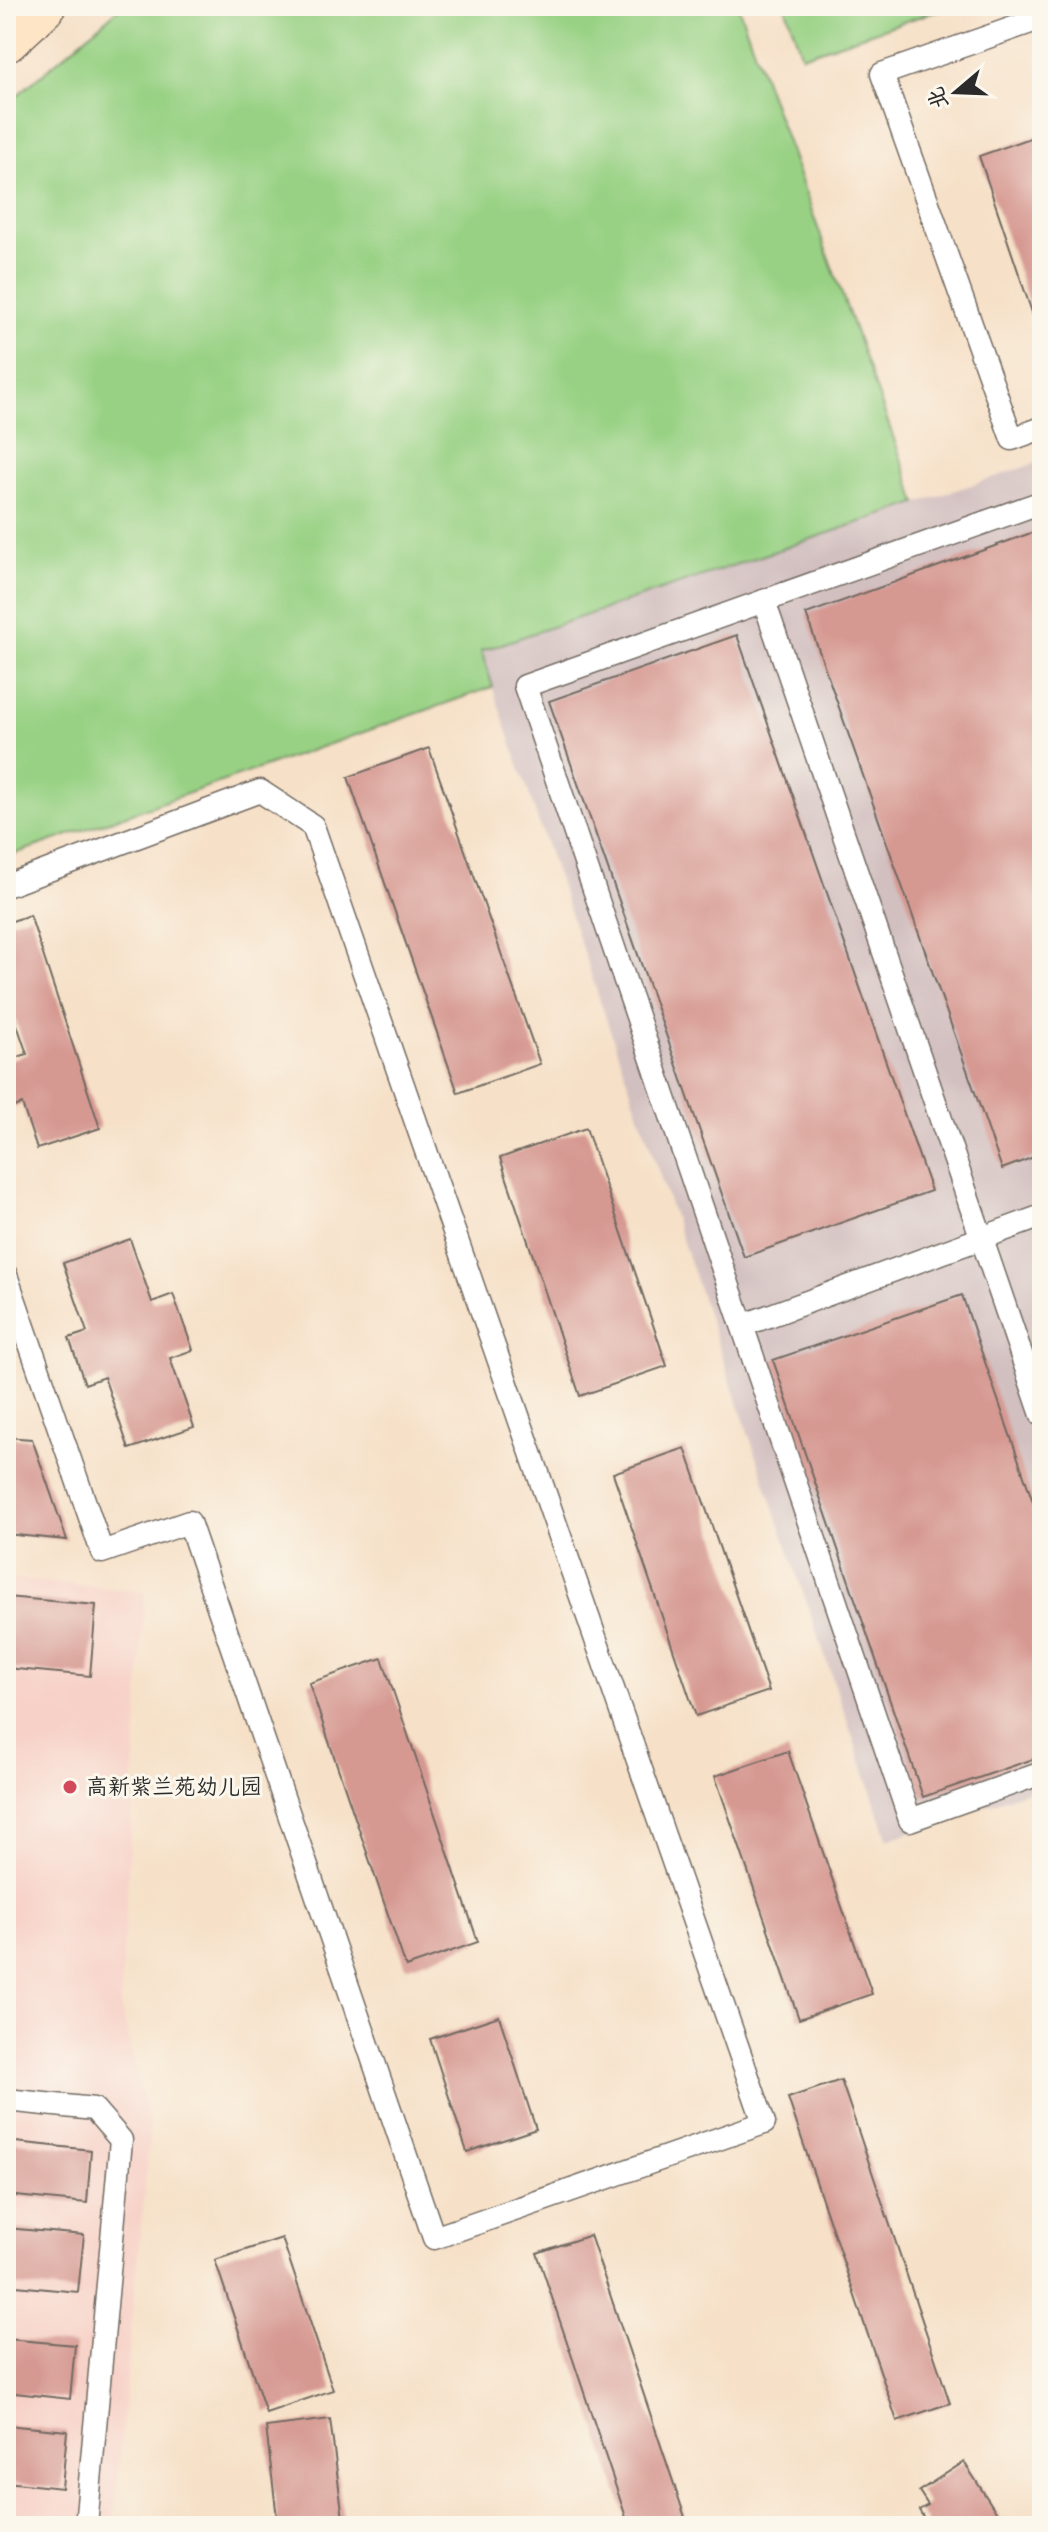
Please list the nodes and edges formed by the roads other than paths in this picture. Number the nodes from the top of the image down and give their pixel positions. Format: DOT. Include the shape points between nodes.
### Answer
graph roads {
  1 [pos="43,6"];
  2 [pos="1042,18"];
  3 [pos="6,40"];
  4 [pos="1042,428"];
  5 [pos="1042,502"];
  6 [pos="764,601"];
  7 [pos="6,886"];
  8 [pos="1042,1216"];
  9 [pos="982,1238"];
  10 [pos="6,1275"];
  11 [pos="744,1325"];
  12 [pos="1042,1415"];
  13 [pos="1042,1773"];
  14 [pos="6,2100"];
  15 [pos="86,2526"];
  1 -- 3 [label="main road"];
  2 -- 4 [label="lane" via="882,74 1012,439"];
  5 -- 6 [label="lane"];
  6 -- 9 [label="lane"];
  6 -- 11 [label="lane" via="525,686"];
  7 -- 10 [label="lane" via="260,791 313,826 764,2123 434,2238 189,1522 102,1552"];
  8 -- 9 [label="lane"];
  9 -- 11 [label="lane"];
  9 -- 12 [label="lane"];
  11 -- 13 [label="lane" via="910,1820"];
  14 -- 15 [label="lane" via="94,2109 121,2140"];
}
